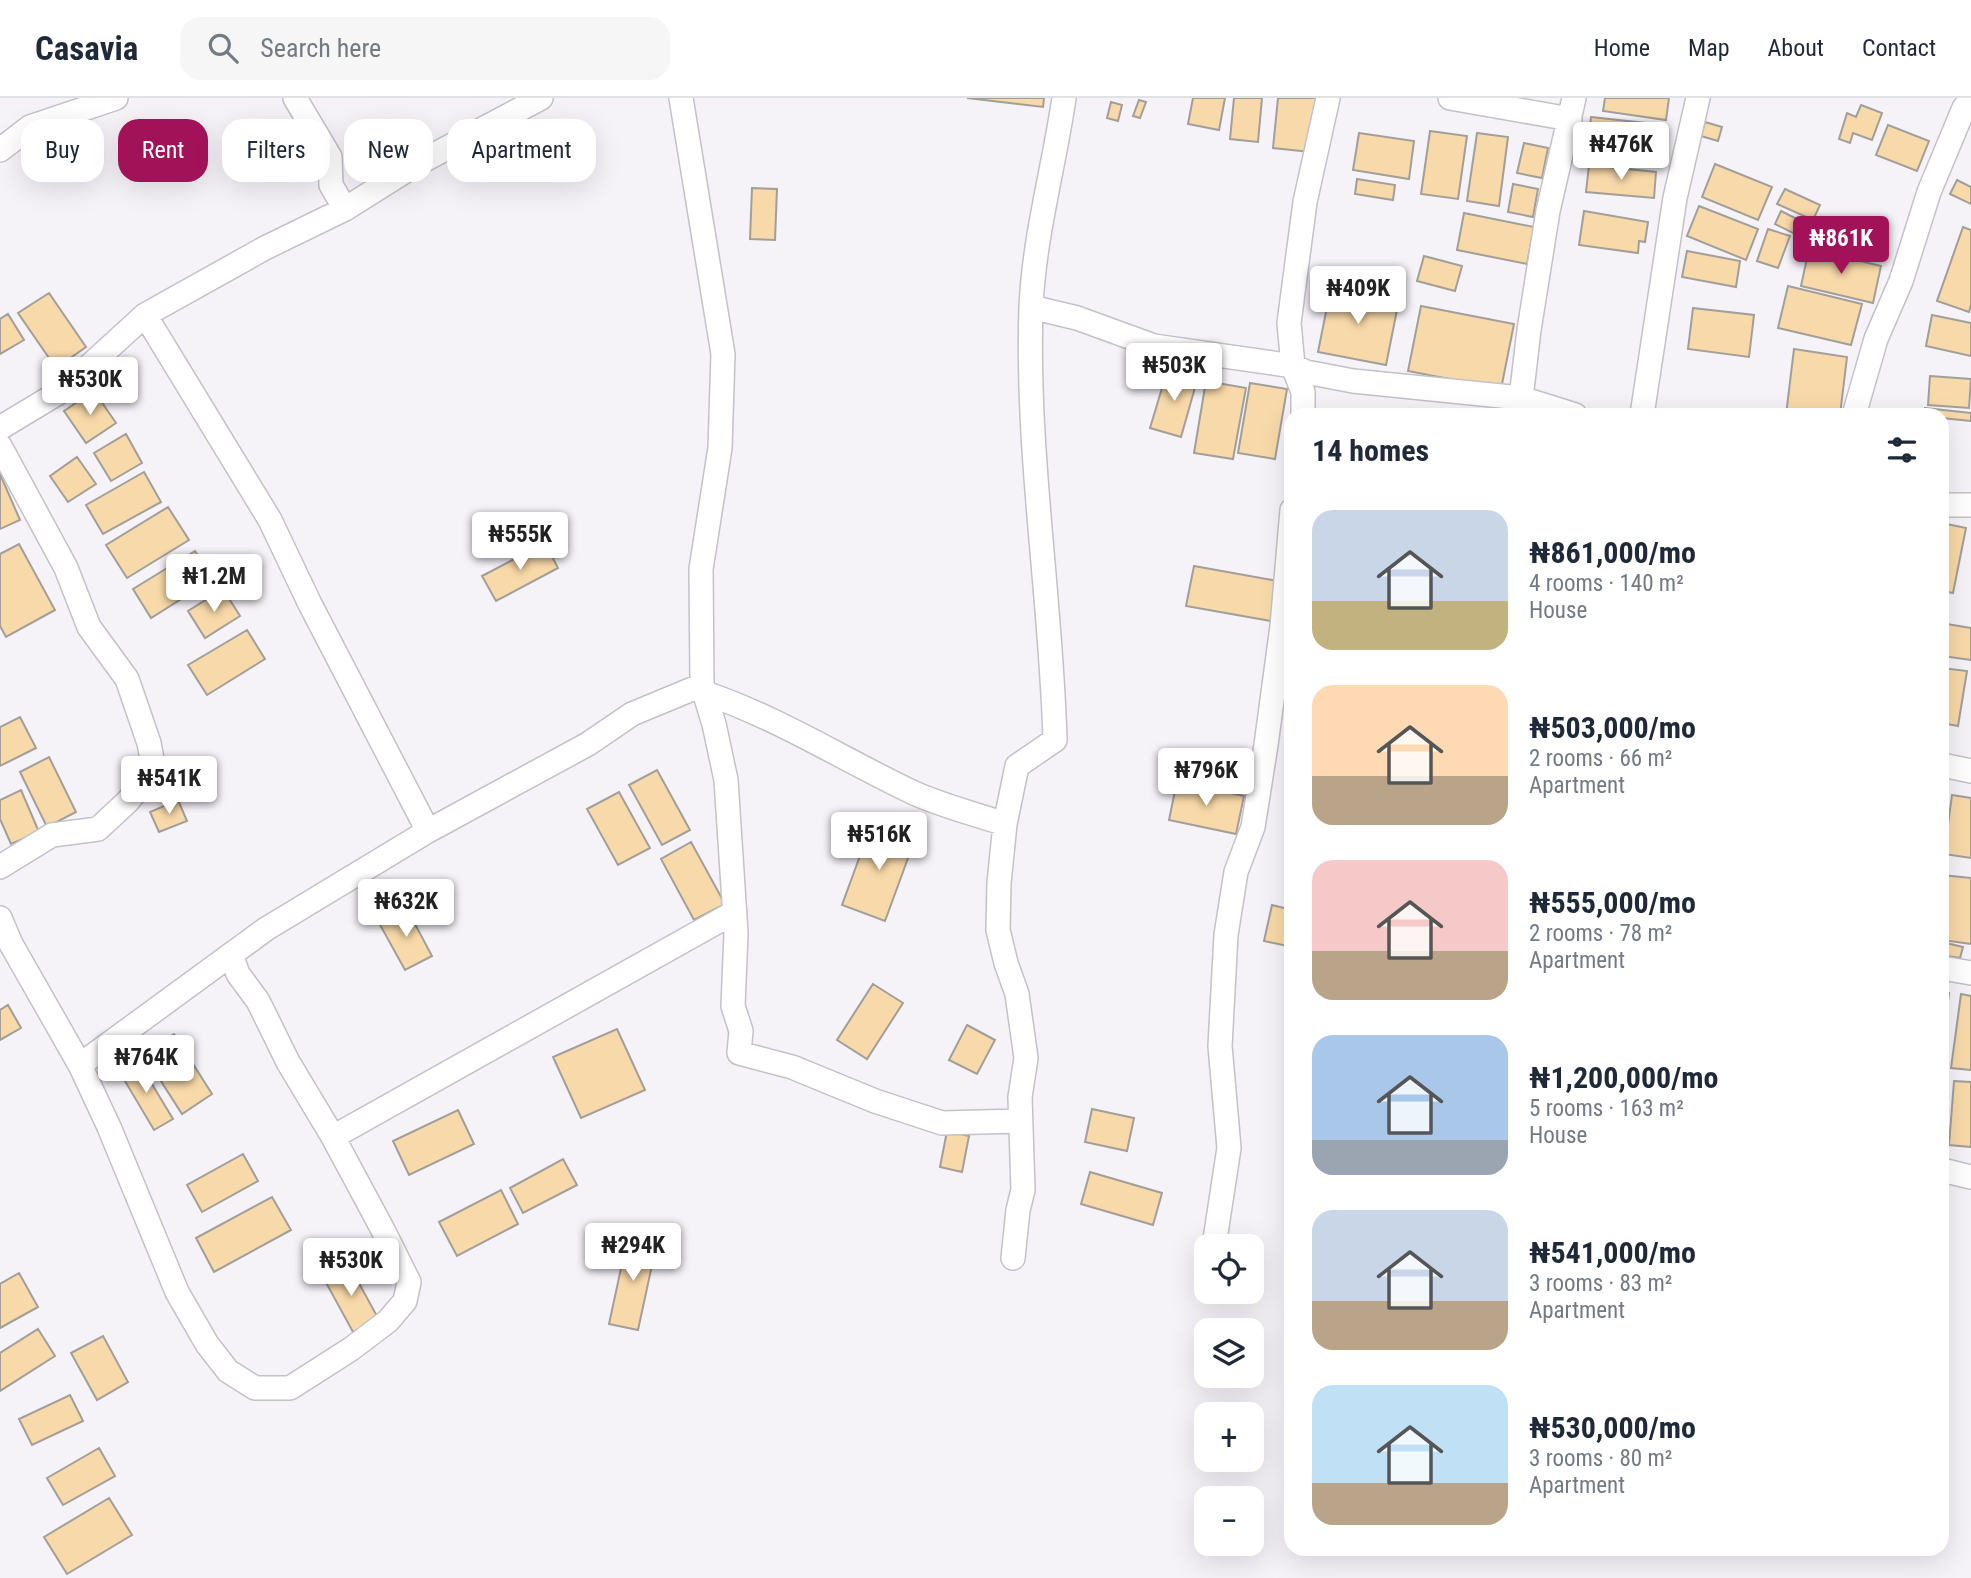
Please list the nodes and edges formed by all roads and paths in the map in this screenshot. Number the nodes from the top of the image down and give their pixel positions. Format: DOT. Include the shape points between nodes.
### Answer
graph roads {
  1 [pos="116,98"];
  2 [pos="295,98"];
  3 [pos="541,98"];
  4 [pos="681,98"];
  5 [pos="1064,98"];
  6 [pos="1328,98"];
  7 [pos="1450,98"];
  8 [pos="1698,98"];
  9 [pos="1971,99"];
  10 [pos="1572,108"];
  11 [pos="0,150"];
  12 [pos="345,209"];
  13 [pos="1031,307"];
  14 [pos="145,315"];
  15 [pos="1293,366"];
  16 [pos="1519,406"];
  17 [pos="1303,408"];
  18 [pos="1643,408"];
  19 [pos="1856,408"];
  20 [pos="0,428"];
  21 [pos="0,446"];
  22 [pos="1949,505"];
  23 [pos="1971,505"];
  24 [pos="1284,602"];
  25 [pos="702,685"];
  26 [pos="1949,766"];
  27 [pos="1971,771"];
  28 [pos="1005,824"];
  29 [pos="428,831"];
  30 [pos="0,867"];
  31 [pos="735,912"];
  32 [pos="0,918"];
  33 [pos="230,955"];
  34 [pos="1949,969"];
  35 [pos="1971,972"];
  36 [pos="80,1065"];
  37 [pos="1020,1121"];
  38 [pos="333,1137"];
  39 [pos="1949,1172"];
  40 [pos="1971,1177"];
  41 [pos="1215,1234"];
  42 [pos="1013,1258"];
  1 -- 11 [label="street" via="30,127"];
  2 -- 12 [label="street" via="330,158 331,186"];
  3 -- 12 [label="street" via="415,164"];
  4 -- 25 [label="street" via="723,354 720,448 701,569"];
  5 -- 13 [label="street"];
  6 -- 15 [label="street" via="1294,277 1289,323"];
  7 -- 10 [label="street"];
  8 -- 18 [label="street" via="1675,198"];
  9 -- 19 [label="street" via="1929,192"];
  10 -- 16 [label="street" via="1548,211"];
  12 -- 14 [label="street"];
  13 -- 15 [label="street" via="1154,346"];
  13 -- 28 [label="street" via="1032,431 1055,740 1017,766"];
  14 -- 20 [label="street" via="64,390"];
  14 -- 29 [label="street" via="270,520"];
  15 -- 16 [label="street" via="1353,381"];
  15 -- 17 [label="street" via="1303,392"];
  21 -- 30 [label="street" via="66,568 89,627 127,679 154,770 98,829 52,835"];
  22 -- 23 [label="street"];
  24 -- 41 [label="street" via="1253,827 1236,872 1226,935 1220,1046 1228,1148"];
  25 -- 28 [label="street" via="705,694 791,729 916,794"];
  25 -- 29 [label="street" via="632,714 589,744"];
  25 -- 31 [label="street" via="726,780"];
  26 -- 27 [label="street"];
  28 -- 37 [label="street" via="998,930 1017,994 1026,1058"];
  29 -- 33 [label="street"];
  31 -- 37 [label="street" via="733,1006 741,1031 739,1053 942,1124"];
  31 -- 38 [label="street"];
  32 -- 36 [label="street"];
  33 -- 36 [label="street"];
  33 -- 38 [label="street"];
  34 -- 35 [label="street"];
  36 -- 38 [label="street" via="177,1292 228,1371 255,1388 290,1388 351,1349 388,1321 405,1301 409,1282"];
  37 -- 42 [label="street" via="1023,1190"];
  39 -- 40 [label="street"];
}
